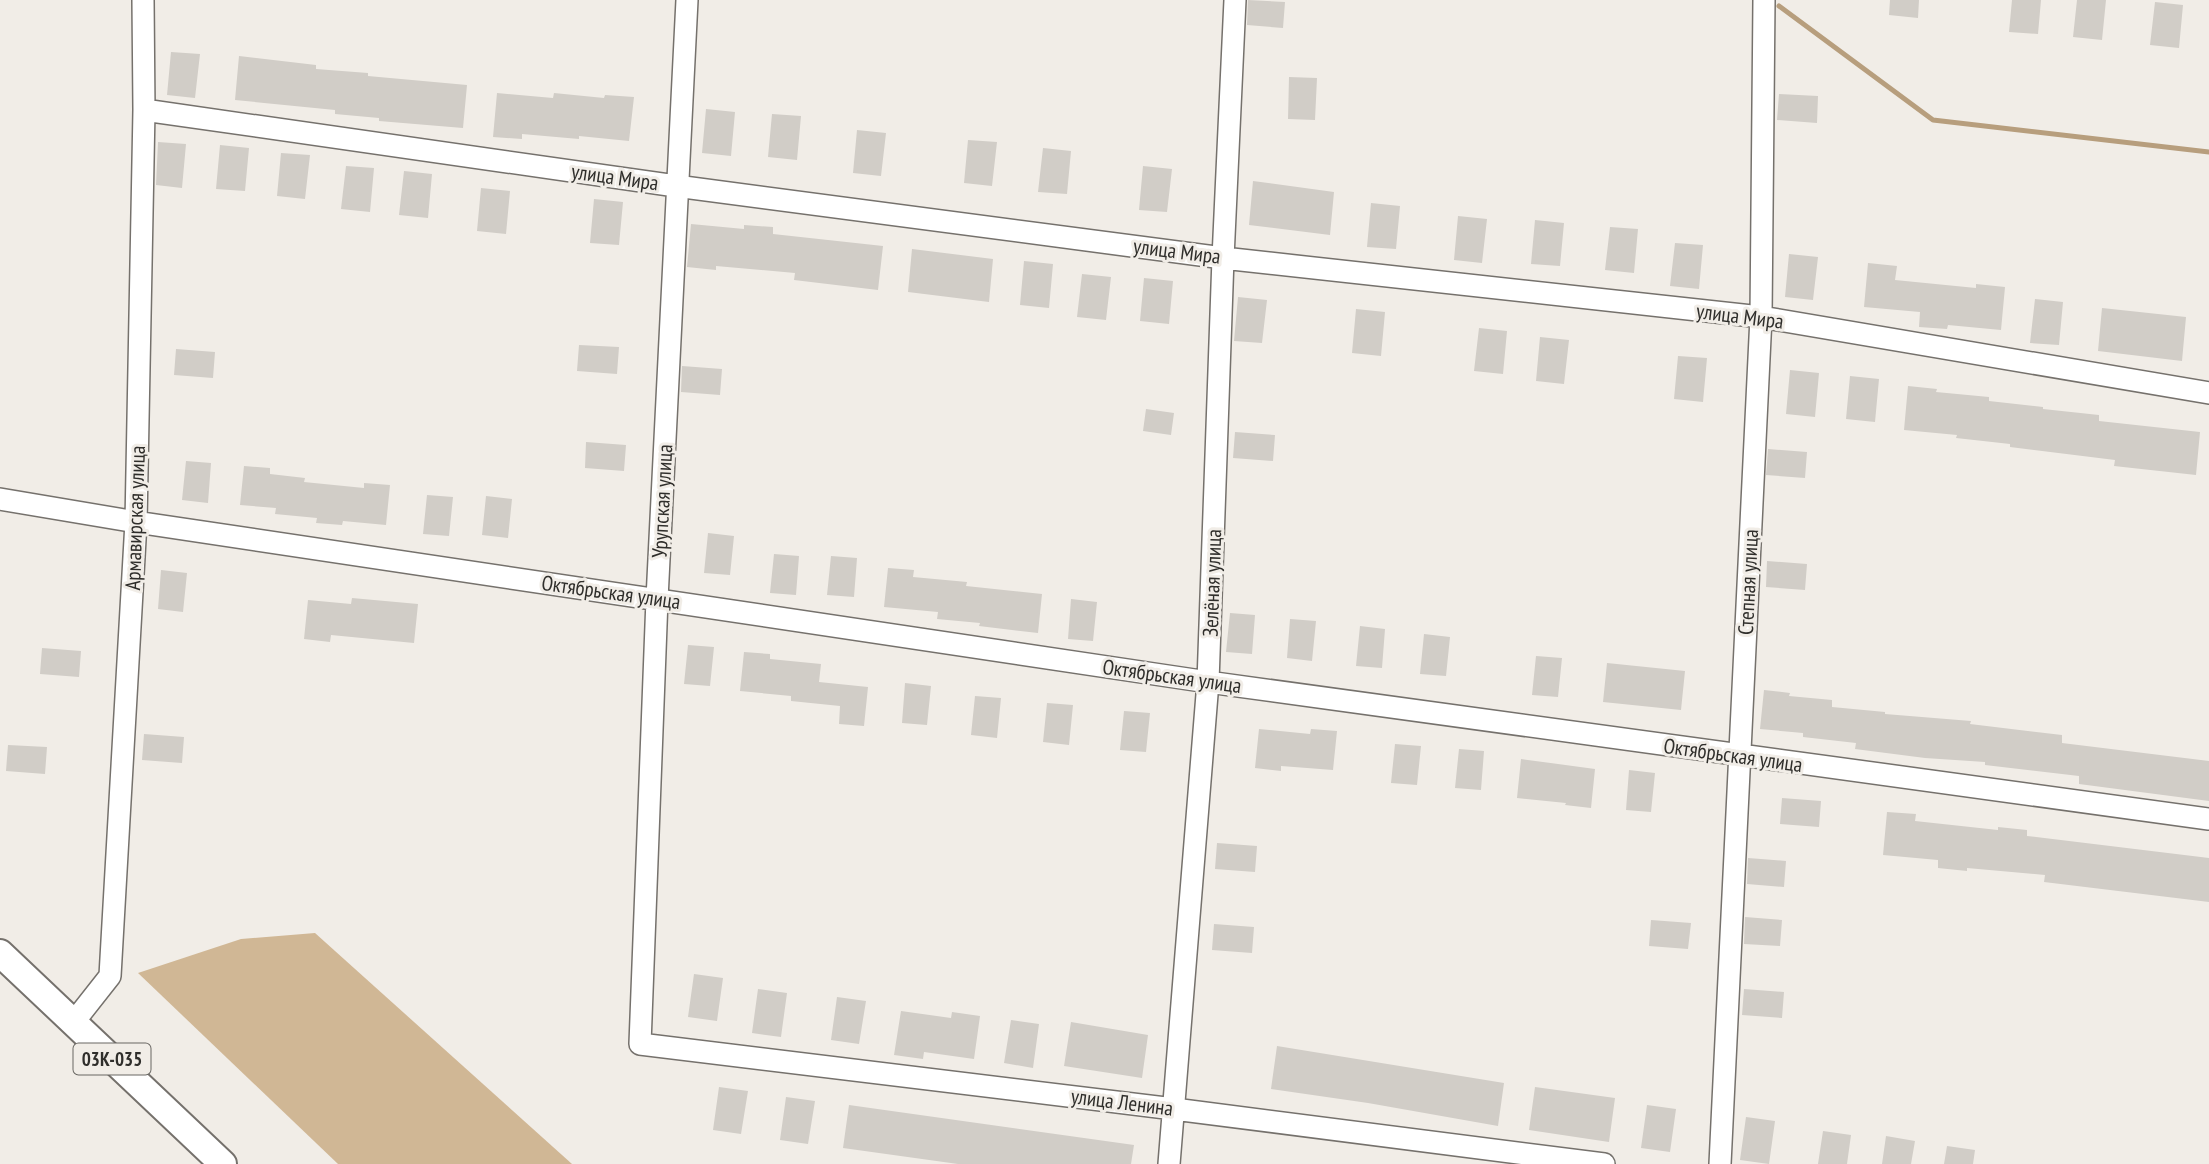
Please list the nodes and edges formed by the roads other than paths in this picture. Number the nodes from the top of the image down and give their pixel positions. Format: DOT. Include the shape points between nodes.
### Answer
graph roads {
  1 [pos="143,0"];
  2 [pos="687,0"];
  3 [pos="1236,0"];
  4 [pos="1764,0"];
  5 [pos="144,110"];
  6 [pos="676,186"];
  7 [pos="1223,258"];
  8 [pos="1761,317"];
  9 [pos="2209,393"];
  10 [pos="0,499"];
  11 [pos="136,522"];
  12 [pos="657,599"];
  13 [pos="1208,682"];
  14 [pos="1740,756"];
  15 [pos="2209,819"];
  16 [pos="0,953"];
  17 [pos="73,1023"];
  18 [pos="640,1044"];
  19 [pos="1174,1109"];
  20 [pos="223,1164"];
  21 [pos="1169,1164"];
  22 [pos="1604,1164"];
  23 [pos="1720,1164"];
  1 -- 5 [label="street, Армавирская улица"];
  2 -- 6 [label="street, Урупская улица"];
  3 -- 7 [label="street, Зелёная улица"];
  4 -- 8 [label="street, Степная улица"];
  5 -- 6 [label="street, улица Мира"];
  5 -- 11 [label="street, Армавирская улица"];
  6 -- 7 [label="street, улица Мира"];
  6 -- 12 [label="street, Урупская улица"];
  7 -- 8 [label="street, улица Мира"];
  7 -- 13 [label="street, Зелёная улица"];
  8 -- 9 [label="street, улица Мира"];
  8 -- 14 [label="street, Степная улица"];
  10 -- 11 [label="street, Октябрьская улица"];
  11 -- 12 [label="street, Октябрьская улица"];
  11 -- 17 [label="street, Армавирская улица" via="110,976"];
  12 -- 13 [label="street, Октябрьская улица"];
  12 -- 18 [label="street, Урупская улица"];
  13 -- 14 [label="street, Октябрьская улица"];
  13 -- 19 [label="street, Зелёная улица"];
  14 -- 15 [label="street, Октябрьская улица"];
  14 -- 23 [label="street, Степная улица"];
  16 -- 17 [label="main road, 03К-035"];
  17 -- 20 [label="main road, 03К-035"];
  18 -- 19 [label="street, улица Ленина"];
  19 -- 21 [label="street, Зелёная улица"];
  19 -- 22 [label="street, улица Ленина"];
}
